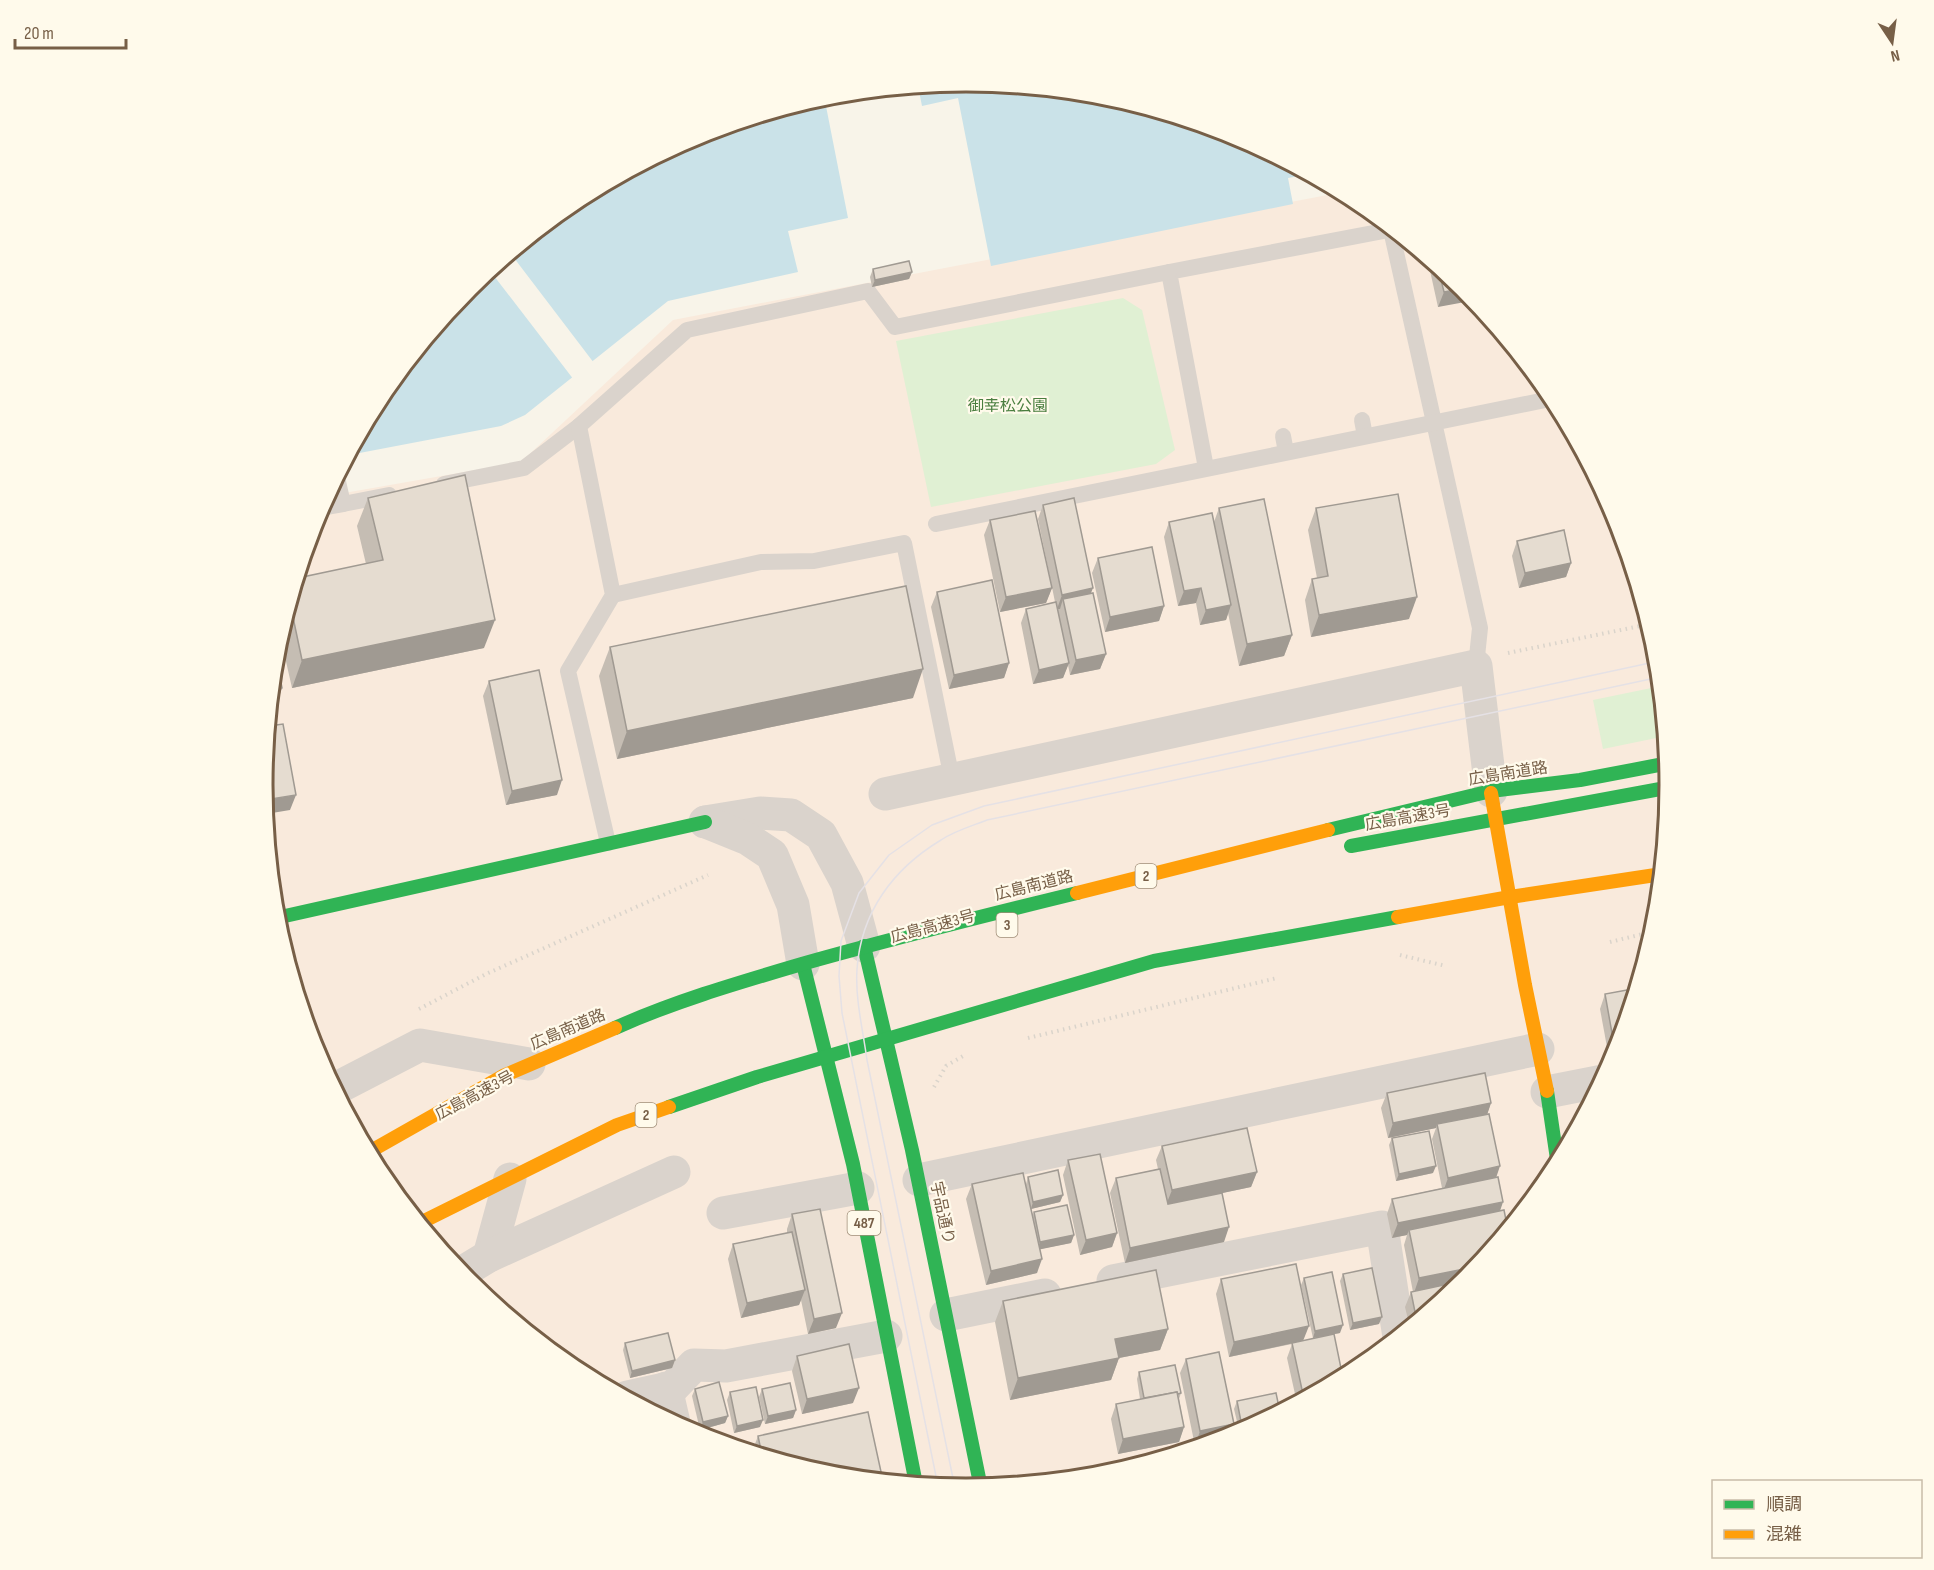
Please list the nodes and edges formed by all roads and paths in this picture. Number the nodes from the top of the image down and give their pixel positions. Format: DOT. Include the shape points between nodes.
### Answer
graph roads {
  1 [pos="1384,232"];
  2 [pos="1395,240"];
  3 [pos="1169,272"];
  4 [pos="1544,400"];
  5 [pos="1433,422"];
  6 [pos="579,426"];
  7 [pos="1206,468"];
  8 [pos="433,486"];
  9 [pos="340,490"];
  10 [pos="399,493"];
  11 [pos="343,504"];
  12 [pos="332,506"];
  13 [pos="936,524"];
  14 [pos="613,595"];
  15 [pos="1641,626"];
  16 [pos="1508,653"];
  17 [pos="1476,666"];
  18 [pos="1660,765"];
  19 [pos="952,779"];
  20 [pos="1660,789"];
  21 [pos="1491,791"];
  22 [pos="885,794"];
  23 [pos="705,822"];
  24 [pos="608,843"];
  25 [pos="1339,848"];
  26 [pos="708,875"];
  27 [pos="1655,875"];
  28 [pos="1510,897"];
  29 [pos="286,916"];
  30 [pos="1644,934"];
  31 [pos="1611,942"];
  32 [pos="1400,955"];
  33 [pos="866,957"];
  34 [pos="1446,966"];
  35 [pos="804,974"];
  36 [pos="1284,976"];
  37 [pos="413,1012"];
  38 [pos="885,1040"];
  39 [pos="1017,1041"];
  40 [pos="1538,1049"];
  41 [pos="970,1052"];
  42 [pos="827,1057"];
  43 [pos="530,1064"];
  44 [pos="1593,1083"];
  45 [pos="342,1085"];
  46 [pos="1547,1092"];
  47 [pos="934,1098"];
  48 [pos="376,1148"];
  49 [pos="1556,1151"];
  50 [pos="674,1172"];
  51 [pos="510,1179"];
  52 [pos="919,1180"];
  53 [pos="858,1188"];
  54 [pos="723,1213"];
  55 [pos="427,1219"];
  56 [pos="489,1256"];
  57 [pos="470,1268"];
  58 [pos="946,1315"];
  59 [pos="1398,1328"];
  60 [pos="886,1336"];
  61 [pos="666,1388"];
  62 [pos="637,1395"];
  63 [pos="672,1412"];
  64 [pos="914,1476"];
  65 [pos="979,1478"];
  1 -- 3 [label="lane"];
  2 -- 5 [label="lane"];
  3 -- 6 [label="lane" via="895,327 868,291 687,330"];
  3 -- 7 [label="lane"];
  4 -- 5 [label="lane"];
  5 -- 7 [label="lane" via="1364,428 1285,444"];
  5 -- 17 [label="lane" via="1480,628"];
  6 -- 8 [label="lane" via="524,468"];
  6 -- 14 [label="lane"];
  7 -- 13 [label="lane"];
  9 -- 11 [label="lane"];
  10 -- 11 [label="lane"];
  11 -- 12 [label="lane"];
  14 -- 19 [label="lane" via="761,562 814,561 904,543"];
  14 -- 24 [label="lane" via="568,671"];
  15 -- 16 [label="path"];
  17 -- 19 [label="street"];
  17 -- 21 [label="street"];
  18 -- 21 [label="main road, 広島南道路 / 2"];
  19 -- 22 [label="street"];
  20 -- 25 [label="main road, 広島高速3号"];
  21 -- 28 [label="main road"];
  21 -- 33 [label="main road, 広島南道路 / 2"];
  23 -- 24 [label="main road"];
  23 -- 33 [label="street" via="760,813 791,815 821,835 847,884"];
  23 -- 35 [label="street" via="748,839 772,855 793,905"];
  24 -- 29 [label="main road"];
  26 -- 37 [label="path" via="486,974"];
  27 -- 28 [label="main road, 2"];
  28 -- 38 [label="main road, 2" via="1154,962"];
  28 -- 40 [label="main road"];
  30 -- 31 [label="path"];
  32 -- 34 [label="path"];
  33 -- 35 [label="main road, 広島南道路 / 2"];
  33 -- 38 [label="main road, 宇品通り"];
  35 -- 42 [label="main road, 487"];
  35 -- 43 [label="main road, 広島南道路 / 2" via="733,984 642,1016"];
  36 -- 39 [label="path"];
  38 -- 42 [label="main road, 2"];
  38 -- 52 [label="main road, 宇品通り"];
  40 -- 46 [label="main road"];
  40 -- 52 [label="street"];
  41 -- 47 [label="path" via="946,1066 934,1087"];
  42 -- 51 [label="main road, 2" via="617,1125"];
  42 -- 53 [label="main road, 487"];
  43 -- 45 [label="street" via="420,1045"];
  43 -- 48 [label="main road, 広島南道路 / 2"];
  44 -- 46 [label="street"];
  46 -- 49 [label="main road"];
  50 -- 56 [label="street"];
  51 -- 55 [label="main road, 2"];
  51 -- 56 [label="street"];
  52 -- 58 [label="main road, 宇品通り"];
  53 -- 54 [label="street"];
  53 -- 60 [label="main road, 487"];
  56 -- 57 [label="street"];
  58 -- 59 [label="street" via="1382,1227"];
  58 -- 65 [label="main road, 宇品通り"];
  60 -- 61 [label="street" via="726,1366 694,1365 673,1387"];
  60 -- 64 [label="main road, 487"];
  61 -- 62 [label="street"];
  61 -- 63 [label="street"];
}
